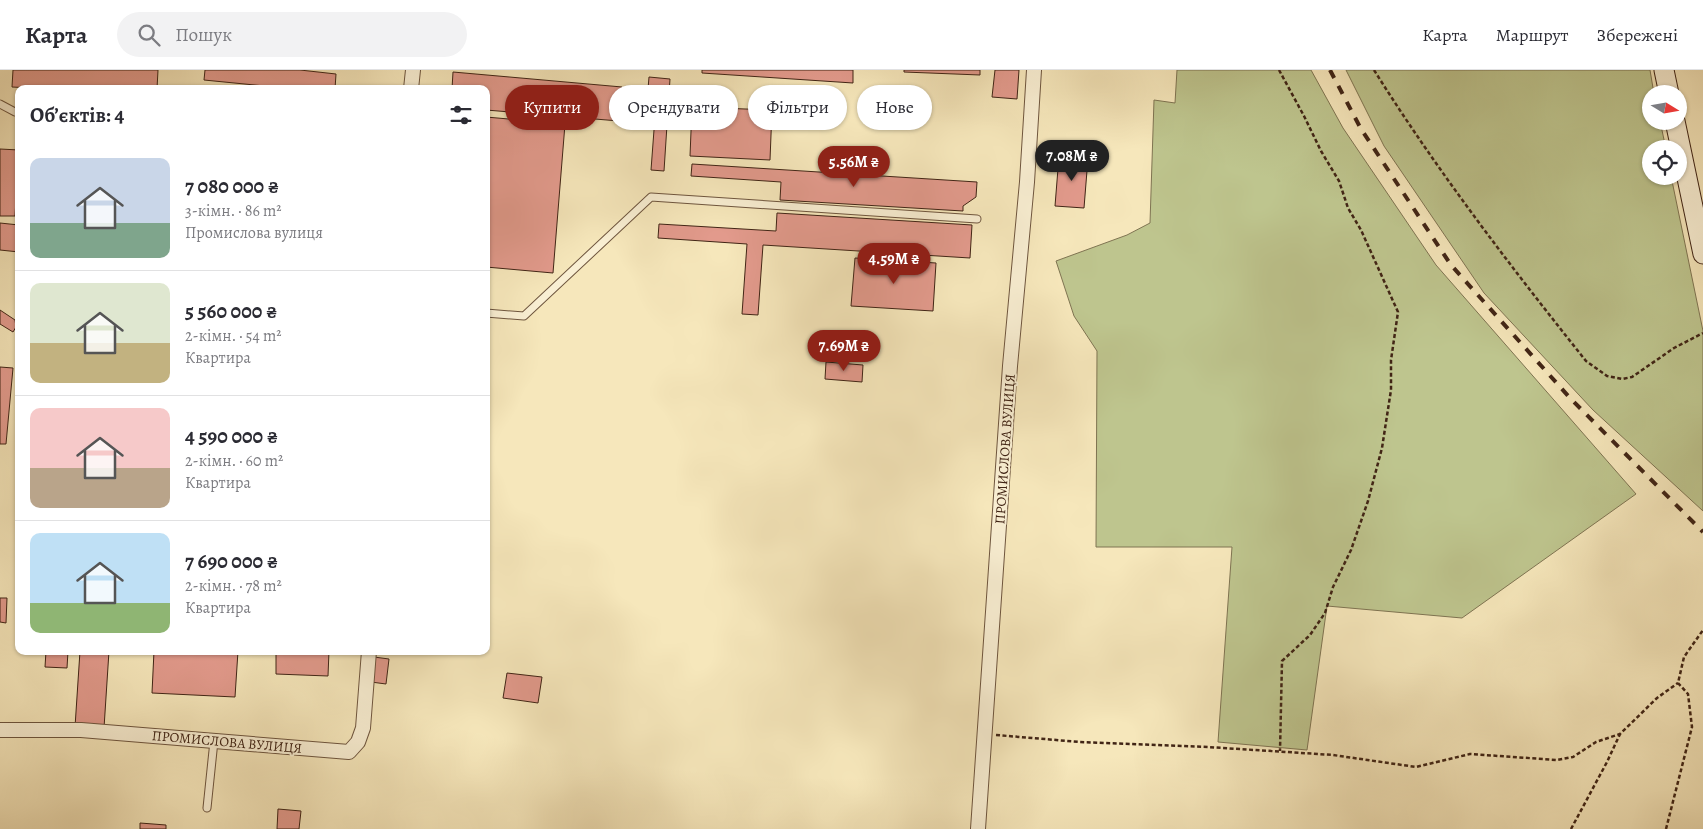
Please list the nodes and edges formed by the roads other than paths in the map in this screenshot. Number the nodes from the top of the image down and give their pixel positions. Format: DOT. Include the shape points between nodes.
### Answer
graph roads {
  1 [pos="413,70"];
  2 [pos="1034,70"];
  3 [pos="1664,70"];
  4 [pos="412,85"];
  5 [pos="1667,85"];
  6 [pos="0,104"];
  7 [pos="15,112"];
  8 [pos="1677,130"];
  9 [pos="977,219"];
  10 [pos="1703,254"];
  11 [pos="490,314"];
  12 [pos="369,655"];
  13 [pos="0,730"];
  14 [pos="214,741"];
  15 [pos="207,808"];
  16 [pos="978,829"];
  1 -- 4 [label="street"];
  2 -- 16 [label="street, ПРОМИСЛОВА ВУЛИЦЯ"];
  3 -- 5 [label="main road"];
  6 -- 7 [label="lane"];
  8 -- 10 [label="main road"];
  9 -- 11 [label="lane" via="651,197 524,316"];
  12 -- 14 [label="street, ПРОМИСЛОВА ВУЛИЦЯ" via="363,728 358,742 349,752"];
  13 -- 14 [label="street, ПРОМИСЛОВА ВУЛИЦЯ" via="81,730"];
  14 -- 15 [label="lane"];
}
